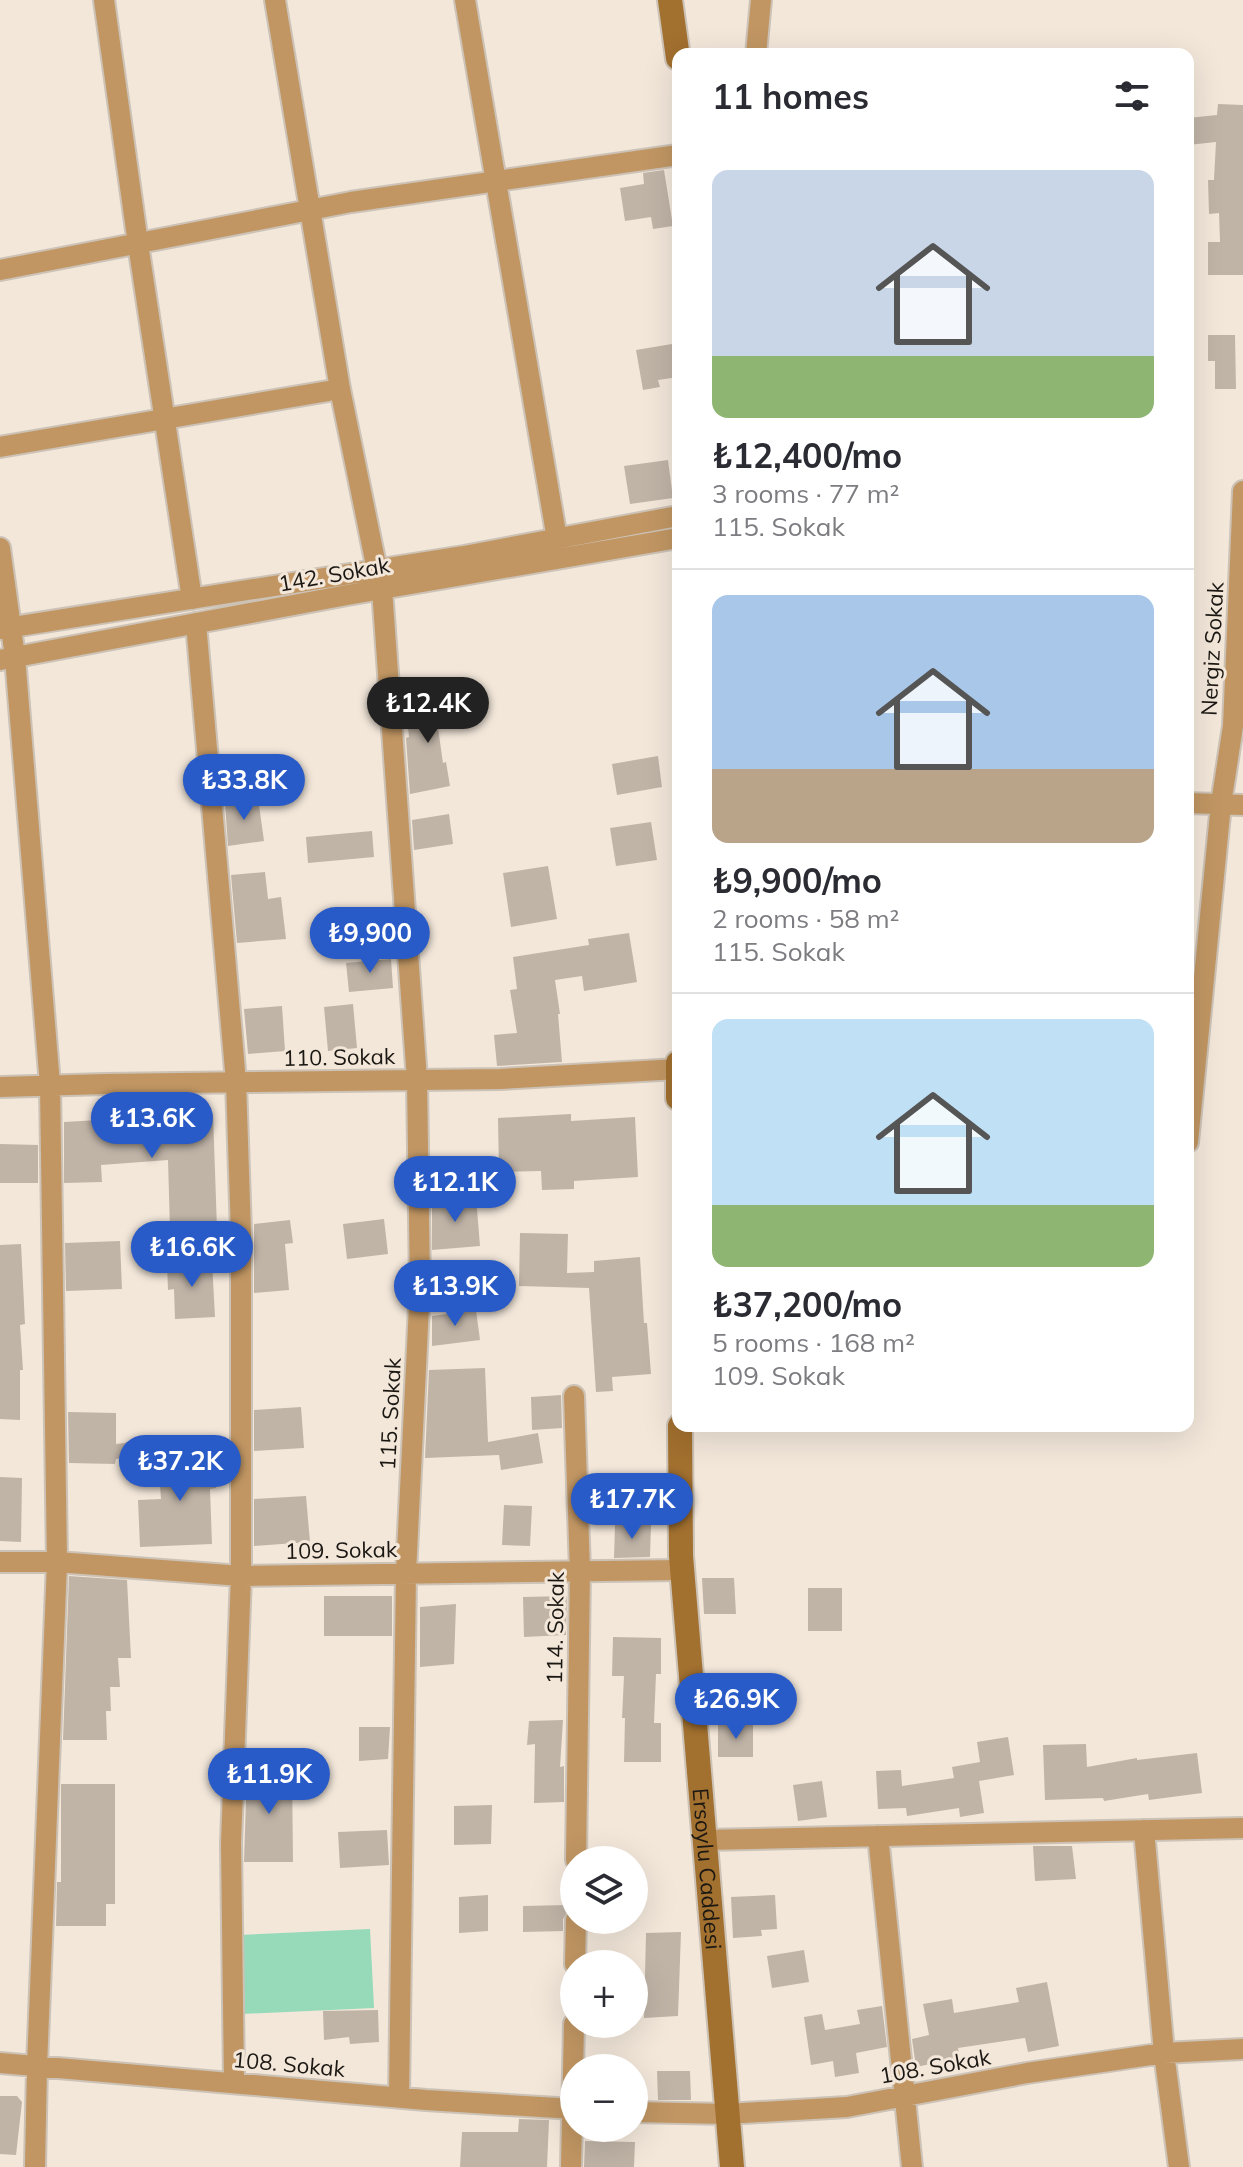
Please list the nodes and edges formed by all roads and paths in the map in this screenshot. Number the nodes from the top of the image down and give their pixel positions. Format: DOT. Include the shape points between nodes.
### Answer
graph roads {
  1 [pos="104,0"];
  2 [pos="275,0"];
  3 [pos="465,0"];
  4 [pos="670,0"];
  5 [pos="761,0"];
  6 [pos="677,48"];
  7 [pos="757,48"];
  8 [pos="672,156"];
  9 [pos="495,181"];
  10 [pos="310,210"];
  11 [pos="138,244"];
  12 [pos="0,270"];
  13 [pos="340,389"];
  14 [pos="165,419"];
  15 [pos="0,447"];
  16 [pos="1243,491"];
  17 [pos="672,517"];
  18 [pos="557,539"];
  19 [pos="672,539"];
  20 [pos="0,548"];
  21 [pos="379,580"];
  22 [pos="192,599"];
  23 [pos="196,623"];
  24 [pos="5,628"];
  25 [pos="8,658"];
  26 [pos="1194,803"];
  27 [pos="1221,804"];
  28 [pos="1243,805"];
  29 [pos="672,1069"];
  30 [pos="417,1080"];
  31 [pos="1194,1081"];
  32 [pos="236,1082"];
  33 [pos="50,1085"];
  34 [pos="0,1087"];
  35 [pos="574,1396"];
  36 [pos="680,1432"];
  37 [pos="0,1562"];
  38 [pos="57,1562"];
  39 [pos="682,1570"];
  40 [pos="580,1571"];
  41 [pos="406,1573"];
  42 [pos="241,1576"];
  43 [pos="1243,1828"];
  44 [pos="1144,1830"];
  45 [pos="878,1836"];
  46 [pos="705,1840"];
  47 [pos="576,1846"];
  48 [pos="1243,2049"];
  49 [pos="1164,2053"];
  50 [pos="0,2063"];
  51 [pos="37,2066"];
  52 [pos="234,2083"];
  53 [pos="904,2095"];
  54 [pos="399,2097"];
  55 [pos="560,2108"];
  56 [pos="648,2112"];
  57 [pos="727,2114"];
  58 [pos="572,2142"];
  59 [pos="35,2167"];
  60 [pos="571,2167"];
  61 [pos="732,2167"];
  62 [pos="912,2167"];
  63 [pos="1179,2167"];
  1 -- 11 [label="street"];
  2 -- 10 [label="street, 115. Sokak"];
  3 -- 9 [label="street"];
  4 -- 6 [label="street"];
  5 -- 7 [label="street"];
  8 -- 9 [label="street"];
  9 -- 10 [label="street"];
  9 -- 18 [label="street"];
  10 -- 11 [label="street"];
  10 -- 13 [label="street, 115. Sokak"];
  11 -- 12 [label="street"];
  11 -- 14 [label="street"];
  13 -- 14 [label="street"];
  13 -- 21 [label="street, 115. Sokak"];
  14 -- 15 [label="street"];
  14 -- 22 [label="street"];
  16 -- 27 [label="street, Nergiz Sokak" via="1233,726"];
  17 -- 18 [label="street"];
  18 -- 21 [label="street"];
  19 -- 21 [label="street, 142. Sokak"];
  20 -- 24 [label="street"];
  21 -- 22 [label="street"];
  21 -- 23 [label="street, 142. Sokak"];
  21 -- 30 [label="street, 115. Sokak"];
  22 -- 24 [label="street"];
  23 -- 25 [label="street, 142. Sokak"];
  23 -- 32 [label="street"];
  24 -- 25 [label="street"];
  25 -- 33 [label="street"];
  26 -- 27 [label="street"];
  27 -- 28 [label="street"];
  27 -- 31 [label="street, Nergiz Sokak"];
  29 -- 30 [label="street, 110. Sokak"];
  30 -- 32 [label="street, 110. Sokak"];
  30 -- 41 [label="street, 115. Sokak" via="420,1285"];
  32 -- 33 [label="street, 110. Sokak"];
  32 -- 42 [label="street"];
  33 -- 34 [label="street, 110. Sokak"];
  33 -- 38 [label="street"];
  35 -- 40 [label="street, 114. Sokak"];
  36 -- 39 [label="street, Ersoylu Caddesi"];
  37 -- 38 [label="street, 109. Sokak"];
  38 -- 42 [label="street, 109. Sokak"];
  38 -- 51 [label="street"];
  39 -- 40 [label="street, 109. Sokak"];
  39 -- 46 [label="street, Ersoylu Caddesi"];
  40 -- 41 [label="street, 109. Sokak"];
  40 -- 47 [label="street, 114. Sokak"];
  41 -- 42 [label="street, 109. Sokak"];
  41 -- 54 [label="street, 115. Sokak"];
  42 -- 52 [label="street" via="231,1843"];
  43 -- 44 [label="street"];
  44 -- 45 [label="street"];
  44 -- 49 [label="street"];
  45 -- 46 [label="street"];
  45 -- 53 [label="street"];
  46 -- 57 [label="street, Ersoylu Caddesi"];
  48 -- 49 [label="street, 108. Sokak"];
  49 -- 53 [label="street, 108. Sokak"];
  49 -- 63 [label="street"];
  50 -- 51 [label="street, 108. Sokak"];
  51 -- 52 [label="street, 108. Sokak"];
  51 -- 59 [label="street"];
  52 -- 54 [label="street, 108. Sokak"];
  53 -- 57 [label="street, 108. Sokak" via="847,2107"];
  53 -- 62 [label="street"];
  54 -- 55 [label="street, 108. Sokak"];
  56 -- 57 [label="street, 108. Sokak"];
  57 -- 61 [label="street, Ersoylu Caddesi"];
  58 -- 60 [label="street"];
}
